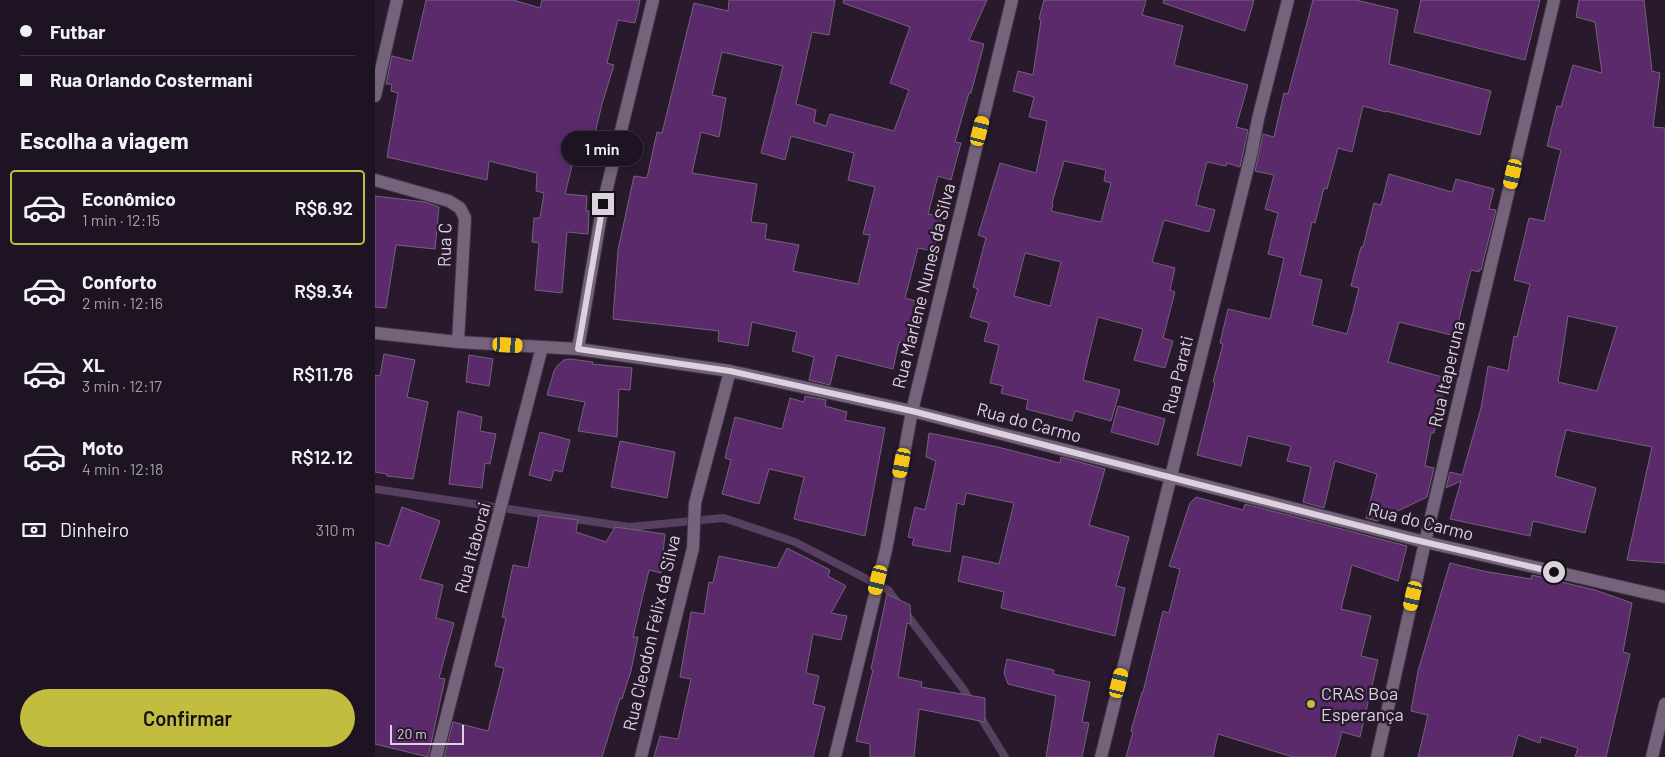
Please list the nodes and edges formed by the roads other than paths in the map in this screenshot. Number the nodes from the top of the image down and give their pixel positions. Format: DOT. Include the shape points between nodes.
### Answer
graph roads {
  1 [pos="397,0"];
  2 [pos="653,0"];
  3 [pos="1012,0"];
  4 [pos="1288,0"];
  5 [pos="1554,0"];
  6 [pos="375,96"];
  7 [pos="375,180"];
  8 [pos="375,333"];
  9 [pos="458,342"];
  10 [pos="542,347"];
  11 [pos="578,349"];
  12 [pos="730,371"];
  13 [pos="912,411"];
  14 [pos="1171,478"];
  15 [pos="1425,542"];
  16 [pos="1665,597"];
  17 [pos="1665,704"];
  18 [pos="437,757"];
  19 [pos="641,757"];
  20 [pos="835,757"];
  21 [pos="1101,757"];
  22 [pos="1377,757"];
  23 [pos="1653,757"];
  1 -- 6 [label="street"];
  2 -- 11 [label="street" via="603,204"];
  3 -- 13 [label="street, Rua Marlene Nunes da Silva"];
  4 -- 14 [label="street, Rua Parati"];
  5 -- 15 [label="street, Rua Itaperuna"];
  7 -- 9 [label="street, Rua C" via="449,201 460,208 465,218"];
  8 -- 9 [label="street, Rua do Carmo"];
  9 -- 10 [label="street, Rua do Carmo"];
  10 -- 11 [label="street, Rua do Carmo"];
  10 -- 18 [label="street, Rua Itaborai"];
  11 -- 12 [label="street, Rua do Carmo"];
  12 -- 13 [label="street, Rua do Carmo"];
  12 -- 19 [label="street, Rua Cleodon Félix da Silva" via="695,503 693,548"];
  13 -- 14 [label="street, Rua do Carmo"];
  13 -- 20 [label="street, Rua Marlene Nunes da Silva" via="886,550"];
  14 -- 15 [label="street, Rua do Carmo"];
  14 -- 21 [label="street, Rua Parati"];
  15 -- 16 [label="street, Rua do Carmo"];
  15 -- 22 [label="street, Rua Itaperuna"];
  17 -- 23 [label="street"];
}
